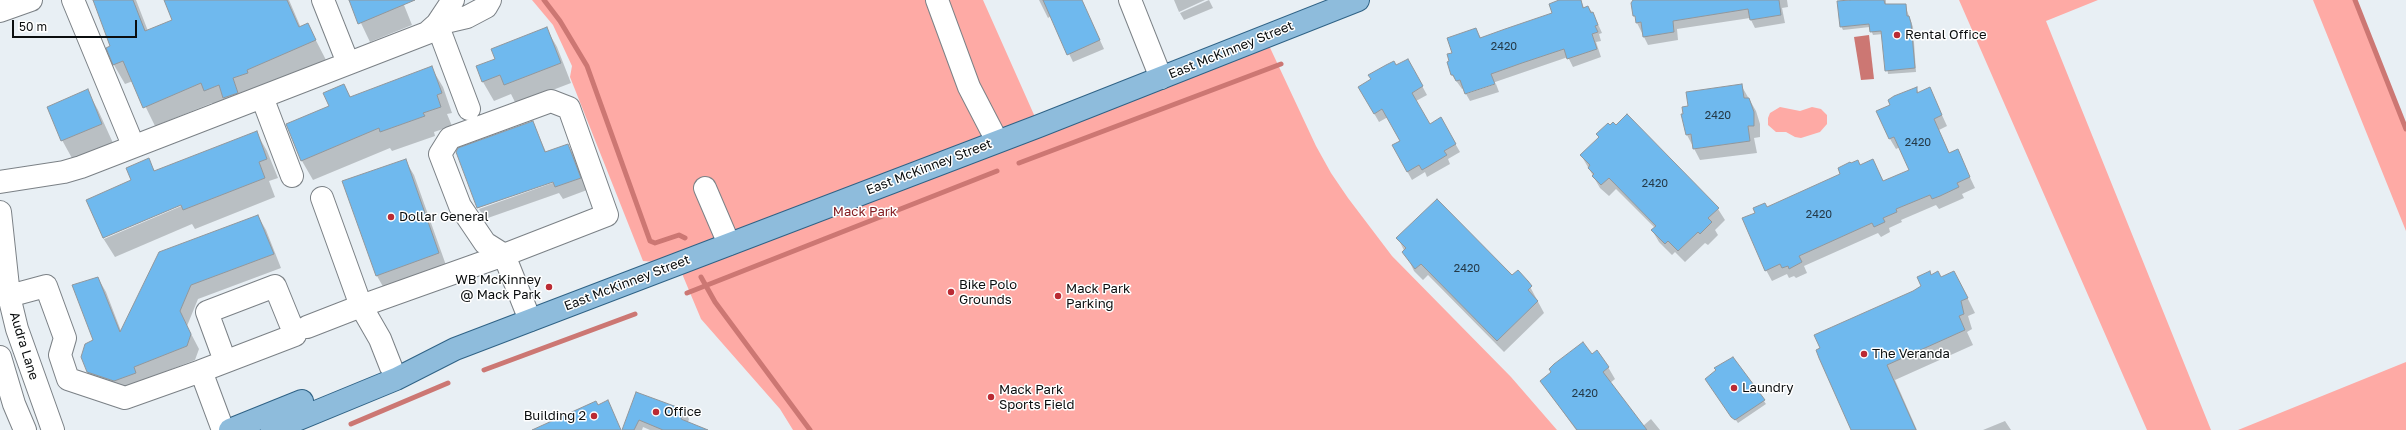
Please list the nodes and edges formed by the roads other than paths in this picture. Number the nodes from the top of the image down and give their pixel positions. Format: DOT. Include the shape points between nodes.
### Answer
graph roads {
  1 [pos="31,0"];
  2 [pos="73,0"];
  3 [pos="323,0"];
  4 [pos="453,0"];
  5 [pos="490,0"];
  6 [pos="937,0"];
  7 [pos="1130,0"];
  8 [pos="1358,0"];
  9 [pos="6,6"];
  10 [pos="437,24"];
  11 [pos="348,63"];
  12 [pos="1161,78"];
  13 [pos="262,96"];
  14 [pos="470,109"];
  15 [pos="997,141"];
  16 [pos="133,145"];
  17 [pos="292,176"];
  18 [pos="0,182"];
  19 [pos="706,188"];
  20 [pos="322,198"];
  21 [pos="0,212"];
  22 [pos="729,244"];
  23 [pos="504,255"];
  24 [pos="9,296"];
  25 [pos="361,306"];
  26 [pos="530,320"];
  27 [pos="307,327"];
  28 [pos="455,349"];
  29 [pos="0,357"];
  30 [pos="225,361"];
  31 [pos="64,367"];
  32 [pos="391,367"];
  33 [pos="201,370"];
  34 [pos="33,378"];
  35 [pos="25,430"];
  36 [pos="53,430"];
  37 [pos="223,430"];
  38 [pos="230,430"];
  39 [pos="272,430"];
  1 -- 9 [label="street"];
  2 -- 16 [label="street"];
  3 -- 11 [label="street"];
  4 -- 10 [label="street"];
  5 -- 10 [label="street" via="486,7 467,17"];
  6 -- 15 [label="street" via="969,87"];
  7 -- 12 [label="street"];
  8 -- 12 [label="main road, East McKinney Street"];
  10 -- 11 [label="street" via="428,33"];
  10 -- 14 [label="street"];
  11 -- 13 [label="street"];
  12 -- 15 [label="main road, East McKinney Street"];
  13 -- 16 [label="street"];
  13 -- 17 [label="street"];
  15 -- 22 [label="main road, East McKinney Street"];
  16 -- 18 [label="street" via="64,172"];
  19 -- 22 [label="street"];
  20 -- 25 [label="street"];
  21 -- 24 [label="street, Audra Lane"];
  22 -- 26 [label="main road, East McKinney Street"];
  23 -- 23 [label="street" via="485,243 460,206 440,154 450,138 551,101 569,108 607,215"];
  23 -- 25 [label="street"];
  23 -- 26 [label="street"];
  24 -- 31 [label="street" via="46,286 65,338 60,355"];
  24 -- 34 [label="street, Audra Lane"];
  25 -- 27 [label="street"];
  25 -- 32 [label="street" via="380,339"];
  26 -- 28 [label="main road, East McKinney Street"];
  28 -- 32 [label="main road, East McKinney Street"];
  28 -- 39 [label="main road, East McKinney Street" via="396,379"];
  29 -- 35 [label="street, Audra Lane"];
  30 -- 33 [label="street"];
  31 -- 33 [label="street" via="68,379 126,398"];
  31 -- 34 [label="street"];
  32 -- 38 [label="main road, East McKinney Street"];
  33 -- 37 [label="street"];
  34 -- 36 [label="street, Audra Lane"];
}
